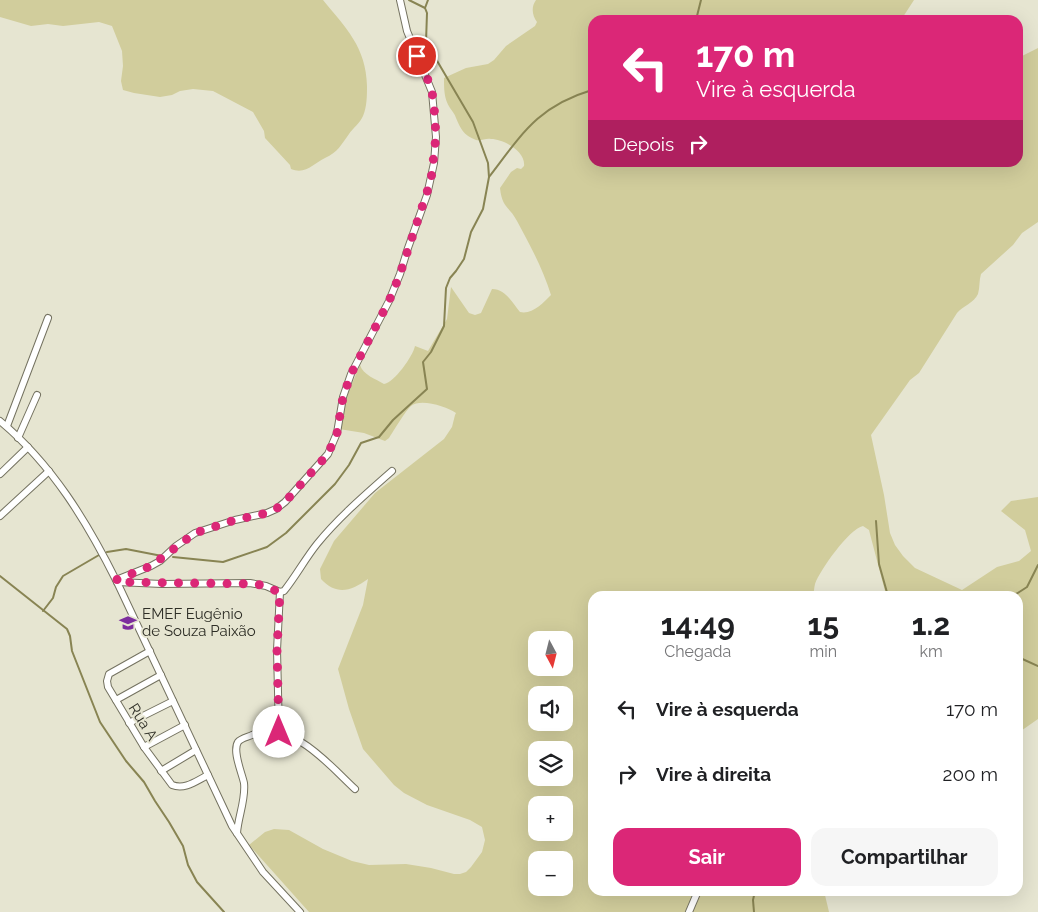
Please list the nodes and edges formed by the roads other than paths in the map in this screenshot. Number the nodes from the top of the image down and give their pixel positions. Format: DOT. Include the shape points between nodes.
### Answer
graph roads {
  1 [pos="400,0"];
  2 [pos="48,318"];
  3 [pos="37,395"];
  4 [pos="0,421"];
  5 [pos="7,426"];
  6 [pos="18,438"];
  7 [pos="28,447"];
  8 [pos="49,471"];
  9 [pos="392,471"];
  10 [pos="0,474"];
  11 [pos="0,516"];
  12 [pos="117,581"];
  13 [pos="280,592"];
  14 [pos="150,651"];
  15 [pos="161,675"];
  16 [pos="116,700"];
  17 [pos="173,701"];
  18 [pos="129,723"];
  19 [pos="185,725"];
  20 [pos="279,732"];
  21 [pos="144,747"];
  22 [pos="196,750"];
  23 [pos="161,771"];
  24 [pos="208,775"];
  25 [pos="355,789"];
  26 [pos="237,834"];
  27 [pos="696,896"];
  28 [pos="300,912"];
  29 [pos="688,912"];
  1 -- 12 [label="street" via="407,31 432,92 436,136 432,171 400,274 351,374 337,433 328,454 276,509 195,533 151,566"];
  2 -- 5 [label="street"];
  3 -- 6 [label="street"];
  4 -- 5 [label="street"];
  5 -- 6 [label="street"];
  6 -- 7 [label="street"];
  7 -- 8 [label="street"];
  7 -- 10 [label="street"];
  8 -- 11 [label="street"];
  8 -- 12 [label="street" via="101,548"];
  9 -- 13 [label="street" via="318,542 284,591"];
  12 -- 13 [label="street" via="257,584"];
  12 -- 14 [label="street"];
  13 -- 20 [label="street" via="277,650"];
  14 -- 15 [label="street"];
  14 -- 16 [label="street, Rua A" via="109,674 108,687"];
  15 -- 16 [label="street"];
  15 -- 17 [label="street"];
  16 -- 18 [label="street, Rua A"];
  17 -- 18 [label="street"];
  17 -- 19 [label="street"];
  18 -- 21 [label="street, Rua A"];
  19 -- 21 [label="street"];
  19 -- 22 [label="street"];
  20 -- 25 [label="street" via="302,742"];
  20 -- 26 [label="street" via="257,733 238,742 237,756 244,786"];
  21 -- 23 [label="street, Rua A"];
  22 -- 23 [label="street"];
  22 -- 24 [label="street"];
  23 -- 24 [label="street, Rua A" via="172,785 181,787"];
  24 -- 26 [label="street"];
  26 -- 28 [label="street" via="263,872"];
  27 -- 29 [label="street"];
}
